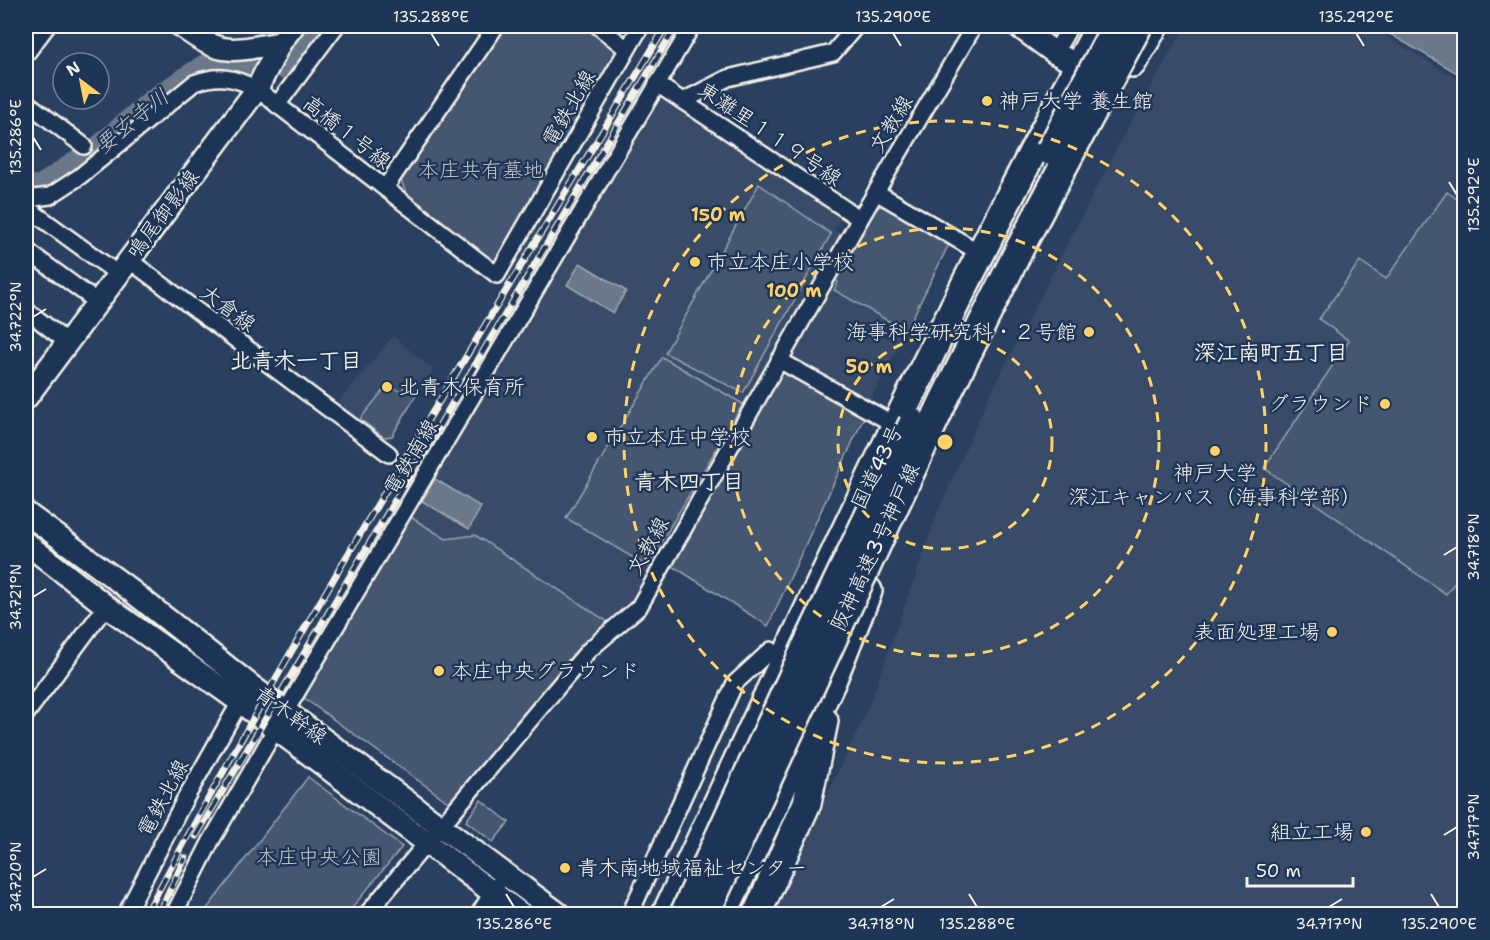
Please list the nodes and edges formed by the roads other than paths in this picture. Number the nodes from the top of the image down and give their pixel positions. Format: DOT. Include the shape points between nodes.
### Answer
graph roads {
  1 [pos="47,26"];
  2 [pos="181,26"];
  3 [pos="293,26"];
  4 [pos="336,26"];
  5 [pos="496,26"];
  6 [pos="598,26"];
  7 [pos="641,26"];
  8 [pos="692,26"];
  9 [pos="856,26"];
  10 [pos="974,26"];
  11 [pos="1018,26"];
  12 [pos="1070,26"];
  13 [pos="1100,26"];
  14 [pos="1116,26"];
  15 [pos="1138,26"];
  16 [pos="1154,26"];
  17 [pos="280,43"];
  18 [pos="627,49"];
  19 [pos="26,51"];
  20 [pos="1054,53"];
  21 [pos="1079,64"];
  22 [pos="657,84"];
  23 [pos="1117,88"];
  24 [pos="256,89"];
  25 [pos="683,101"];
  26 [pos="26,102"];
  27 [pos="277,105"];
  28 [pos="84,146"];
  29 [pos="385,188"];
  30 [pos="876,192"];
  31 [pos="26,198"];
  32 [pos="26,207"];
  33 [pos="860,219"];
  34 [pos="26,250"];
  35 [pos="982,254"];
  36 [pos="123,267"];
  37 [pos="497,275"];
  38 [pos="97,302"];
  39 [pos="26,310"];
  40 [pos="68,342"];
  41 [pos="779,360"];
  42 [pos="30,384"];
  43 [pos="897,426"];
  44 [pos="389,454"];
  45 [pos="26,513"];
  46 [pos="26,543"];
  47 [pos="106,606"];
  48 [pos="804,616"];
  49 [pos="771,650"];
  50 [pos="832,681"];
  51 [pos="240,702"];
  52 [pos="286,711"];
  53 [pos="26,714"];
  54 [pos="276,730"];
  55 [pos="441,827"];
  56 [pos="426,844"];
  57 [pos="504,875"];
  58 [pos="492,893"];
  59 [pos="126,915"];
  60 [pos="174,915"];
  61 [pos="367,915"];
  62 [pos="479,915"];
  63 [pos="521,915"];
  64 [pos="559,915"];
  65 [pos="630,915"];
  66 [pos="651,915"];
  67 [pos="666,915"];
  68 [pos="684,915"];
  69 [pos="705,915"];
  70 [pos="723,915"];
  71 [pos="741,915"];
  72 [pos="757,915"];
  1 -- 19 [label="street"];
  2 -- 17 [label="street" via="216,49 239,50"];
  3 -- 17 [label="street, 鳴尾御影線"];
  4 -- 27 [label="street"];
  5 -- 29 [label="street"];
  6 -- 18 [label="street"];
  7 -- 18 [label="street, 電鉄北線"];
  8 -- 22 [label="street, 電鉄南線"];
  9 -- 25 [label="street" via="832,53 728,78"];
  10 -- 30 [label="street, 文教線"];
  11 -- 20 [label="street"];
  12 -- 20 [label="street"];
  13 -- 21 [label="highway, 国道43号"];
  14 -- 68 [label="highway, 阪神高速3号神戸線, bridge" via="928,391"];
  15 -- 69 [label="highway, 阪神高速3号神戸線, bridge" via="944,400"];
  16 -- 23 [label="highway, 国道43号"];
  17 -- 24 [label="street, 鳴尾御影線"];
  18 -- 37 [label="street, 電鉄北線"];
  20 -- 21 [label="street"];
  21 -- 23 [label="street"];
  21 -- 35 [label="highway, 国道43号"];
  22 -- 25 [label="street, 東灘里１１９号線"];
  22 -- 52 [label="street, 電鉄南線"];
  23 -- 50 [label="highway, 国道43号" via="960,384 899,513"];
  24 -- 27 [label="street, 高橋１号線"];
  24 -- 31 [label="street, 高橋１号線" via="226,77 194,83 79,177 50,196"];
  24 -- 36 [label="street, 鳴尾御影線"];
  25 -- 33 [label="street, 東灘里１１９号線"];
  26 -- 28 [label="street"];
  27 -- 29 [label="street, 高橋１号線"];
  29 -- 37 [label="street, 高橋１号線"];
  30 -- 33 [label="street, 文教線"];
  30 -- 35 [label="street"];
  32 -- 36 [label="street, 大倉線"];
  33 -- 41 [label="street, 文教線"];
  34 -- 38 [label="street"];
  35 -- 43 [label="highway, 国道43号"];
  36 -- 38 [label="street, 鳴尾御影線"];
  36 -- 44 [label="street, 大倉線"];
  38 -- 40 [label="street, 鳴尾御影線"];
  39 -- 40 [label="street"];
  40 -- 42 [label="street, 鳴尾御影線"];
  41 -- 43 [label="street"];
  41 -- 55 [label="street, 文教線" via="639,607 588,651"];
  43 -- 48 [label="highway, 国道43号"];
  45 -- 52 [label="street, 青木幹線"];
  46 -- 47 [label="street, 青木幹線"];
  47 -- 51 [label="street, 青木幹線"];
  47 -- 53 [label="street"];
  48 -- 49 [label="highway"];
  48 -- 67 [label="highway, 国道43号"];
  49 -- 65 [label="street" via="735,683"];
  49 -- 66 [label="highway"];
  50 -- 70 [label="highway, 国道43号"];
  50 -- 71 [label="highway" via="764,865"];
  50 -- 72 [label="highway" via="807,803"];
  51 -- 54 [label="street, 青木幹線"];
  51 -- 59 [label="street, 電鉄北線"];
  52 -- 54 [label="street, 電鉄南線"];
  52 -- 55 [label="street, 青木幹線"];
  54 -- 56 [label="street, 青木幹線"];
  54 -- 60 [label="street, 電鉄南線"];
  55 -- 56 [label="street, 文教線"];
  55 -- 57 [label="street, 青木幹線"];
  56 -- 58 [label="street, 青木幹線"];
  56 -- 61 [label="street, 文教線"];
  57 -- 58 [label="street"];
  57 -- 64 [label="street, 青木幹線"];
  58 -- 62 [label="street"];
  58 -- 63 [label="street, 青木幹線"];
}
